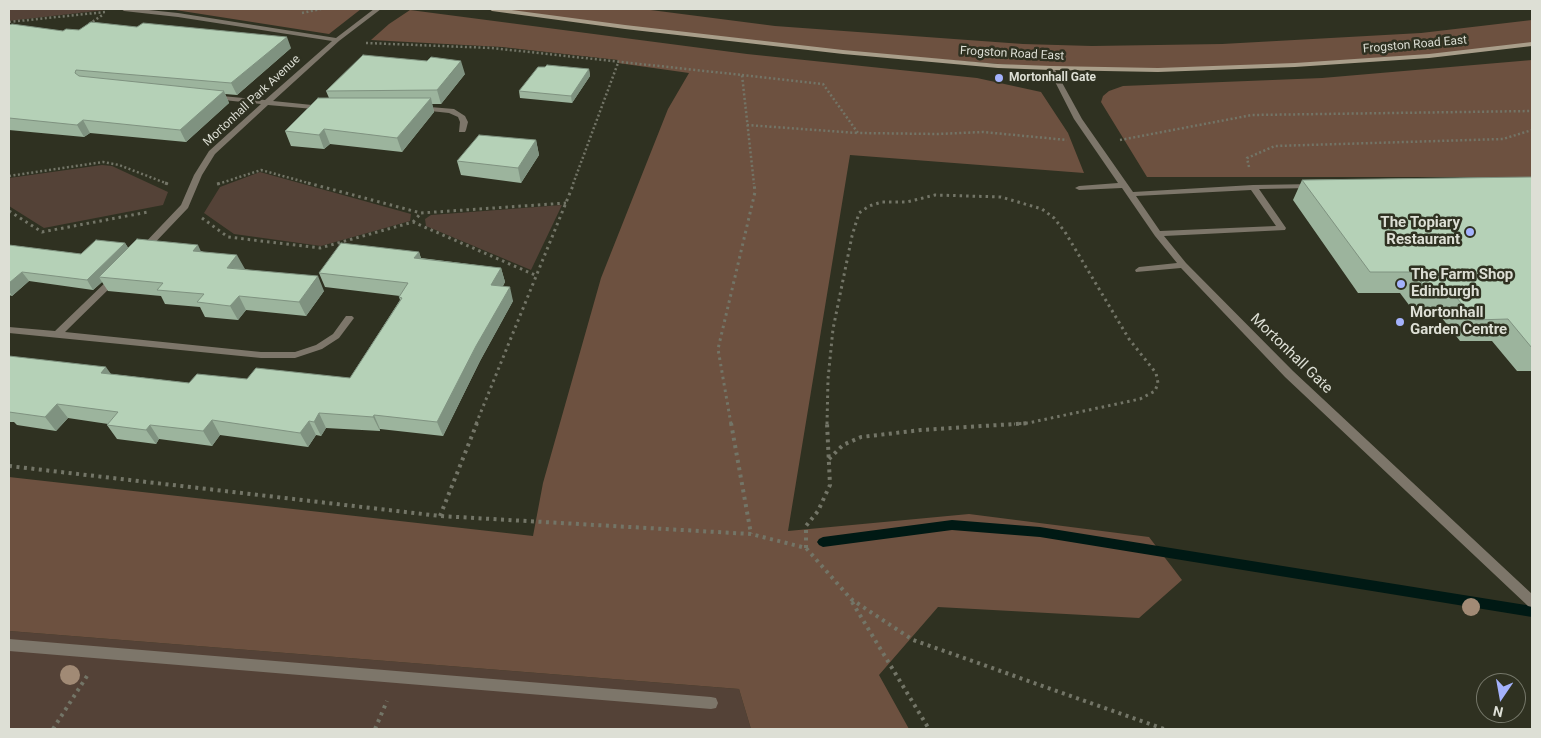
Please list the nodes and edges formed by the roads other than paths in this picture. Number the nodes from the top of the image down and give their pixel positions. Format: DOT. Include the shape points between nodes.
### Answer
graph roads {
  1 [pos="124,9"];
  2 [pos="378,9"];
  3 [pos="492,9"];
  4 [pos="337,40"];
  5 [pos="1532,44"];
  6 [pos="1051,68"];
  7 [pos="204,96"];
  8 [pos="266,103"];
  9 [pos="410,108"];
  10 [pos="334,109"];
  11 [pos="462,130"];
  12 [pos="1125,185"];
  13 [pos="1320,186"];
  14 [pos="1079,188"];
  15 [pos="1253,188"];
  16 [pos="1132,194"];
  17 [pos="1158,234"];
  18 [pos="140,254"];
  19 [pos="1183,265"];
  20 [pos="1139,270"];
  21 [pos="119,274"];
  22 [pos="349,318"];
  23 [pos="9,330"];
  24 [pos="57,335"];
  25 [pos="1532,602"];
  26 [pos="9,645"];
  27 [pos="711,703"];
  1 -- 4 [label="street"];
  2 -- 4 [label="street, Mortonhall Park Avenue"];
  3 -- 6 [label="main road, Frogston Road East" via="843,52"];
  4 -- 8 [label="street, Mortonhall Park Avenue"];
  5 -- 6 [label="main road, Frogston Road East" via="1320,64 1158,70"];
  6 -- 12 [label="street, Mortonhall Gate" via="1070,105"];
  7 -- 8 [label="street"];
  8 -- 10 [label="street"];
  8 -- 18 [label="street, Mortonhall Park Avenue" via="212,153 185,206"];
  9 -- 11 [label="street" via="451,111 461,116 464,122"];
  12 -- 14 [label="street"];
  12 -- 16 [label="street, Mortonhall Gate"];
  13 -- 15 [label="street"];
  15 -- 16 [label="street"];
  15 -- 17 [label="street" via="1282,228"];
  16 -- 17 [label="street, Mortonhall Gate"];
  17 -- 19 [label="street, Mortonhall Gate"];
  19 -- 20 [label="street"];
  19 -- 25 [label="street, Mortonhall Gate" via="1289,374"];
  21 -- 24 [label="street"];
  22 -- 24 [label="street" via="336,336 319,347 295,355 261,355"];
  23 -- 24 [label="street"];
  26 -- 27 [label="street"];
}
